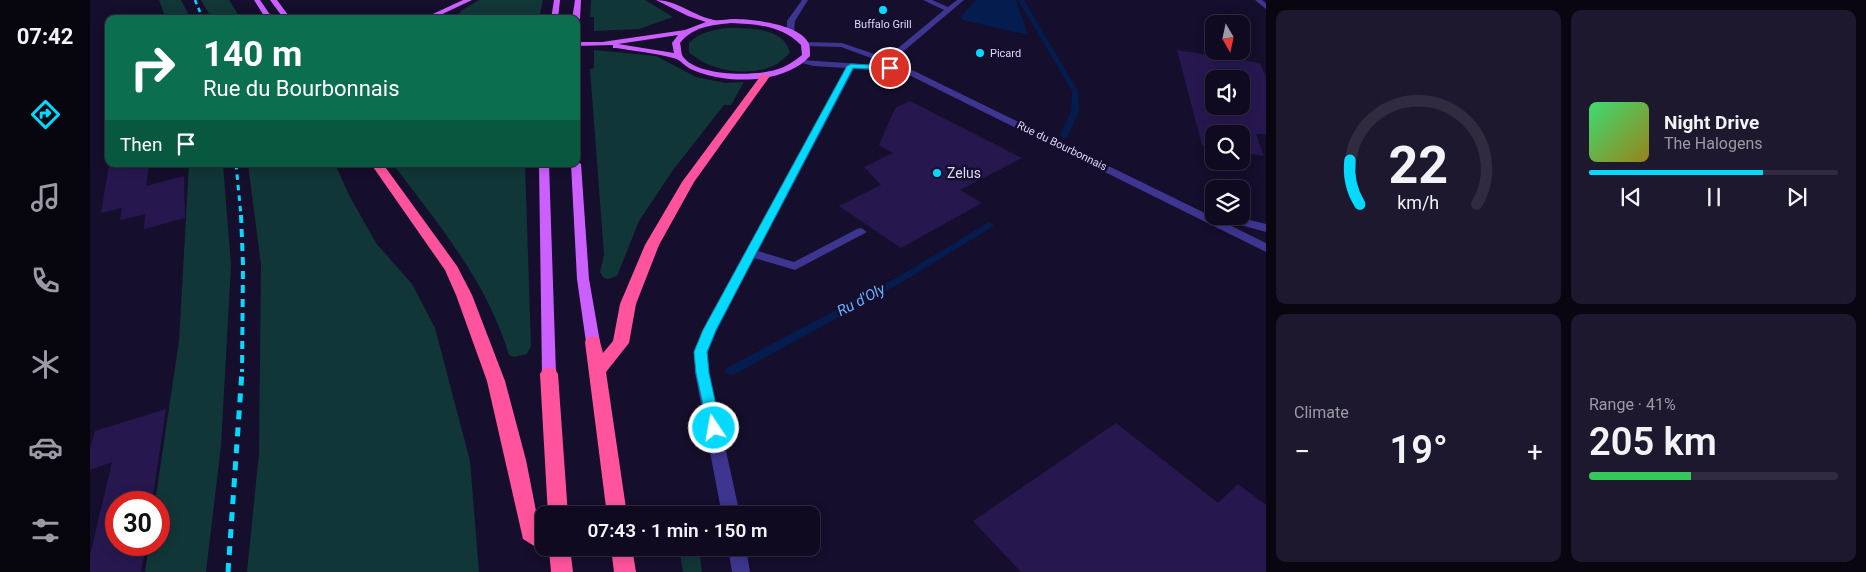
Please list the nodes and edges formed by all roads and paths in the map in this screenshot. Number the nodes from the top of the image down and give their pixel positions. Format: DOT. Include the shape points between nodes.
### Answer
graph roads {
  1 [pos="257,0"];
  2 [pos="273,0"];
  3 [pos="469,0"];
  4 [pos="557,0"];
  5 [pos="578,0"];
  6 [pos="659,0"];
  7 [pos="806,0"];
  8 [pos="926,0"];
  9 [pos="961,0"];
  10 [pos="1258,0"];
  11 [pos="1266,7"];
  12 [pos="950,10"];
  13 [pos="447,11"];
  14 [pos="267,15"];
  15 [pos="285,15"];
  16 [pos="436,15"];
  17 [pos="446,15"];
  18 [pos="554,15"];
  19 [pos="576,15"];
  20 [pos="716,23"];
  21 [pos="686,32"];
  22 [pos="790,32"];
  23 [pos="580,44"];
  24 [pos="602,44"];
  25 [pos="805,44"];
  26 [pos="678,56"];
  27 [pos="887,61"];
  28 [pos="802,62"];
  29 [pos="851,66"];
  30 [pos="905,70"];
  31 [pos="765,76"];
  32 [pos="378,167"];
  33 [pos="544,167"];
  34 [pos="576,167"];
  35 [pos="1185,208"];
  36 [pos="1205,213"];
  37 [pos="1250,224"];
  38 [pos="1266,228"];
  39 [pos="861,232"];
  40 [pos="1266,248"];
  41 [pos="750,254"];
  42 [pos="593,342"];
  43 [pos="597,371"];
  44 [pos="549,374"];
  45 [pos="557,506"];
  46 [pos="616,506"];
  47 [pos="729,506"];
  48 [pos="535,536"];
  49 [pos="623,556"];
  50 [pos="738,556"];
  51 [pos="625,572"];
  52 [pos="741,572"];
  1 -- 14 [label="main road"];
  2 -- 15 [label="main road"];
  3 -- 13 [label="main road"];
  4 -- 18 [label="main road"];
  5 -- 19 [label="main road"];
  6 -- 20 [label="main road"];
  7 -- 22 [label="street" via="791,21"];
  8 -- 12 [label="street"];
  9 -- 12 [label="street"];
  10 -- 11 [label="street"];
  12 -- 27 [label="street"];
  13 -- 16 [label="main road"];
  13 -- 17 [label="main road"];
  20 -- 21 [label="main road"];
  20 -- 22 [label="main road" via="764,24"];
  21 -- 24 [label="main road"];
  21 -- 26 [label="main road" via="676,44"];
  22 -- 25 [label="main road"];
  23 -- 24 [label="main road"];
  24 -- 26 [label="main road"];
  25 -- 27 [label="street" via="842,45"];
  25 -- 28 [label="main road" via="807,50"];
  26 -- 31 [label="main road" via="710,73"];
  27 -- 30 [label="street"];
  28 -- 29 [label="street, Rue du Bourbonnais"];
  28 -- 31 [label="main road"];
  29 -- 30 [label="street, Rue du Bourbonnais"];
  29 -- 41 [label="street"];
  30 -- 35 [label="street, Rue du Bourbonnais"];
  31 -- 43 [label="highway" via="688,182 652,245 628,304 621,343"];
  32 -- 48 [label="highway" via="452,269 464,295 496,381 530,532"];
  33 -- 44 [label="main road"];
  34 -- 42 [label="main road" via="583,279"];
  35 -- 36 [label="street"];
  35 -- 40 [label="street, Rue du Bourbonnais"];
  37 -- 38 [label="street"];
  39 -- 41 [label="street" via="795,266"];
  41 -- 47 [label="street" via="701,352 702,373"];
  42 -- 43 [label="highway"];
  43 -- 46 [label="highway"];
  44 -- 45 [label="highway"];
  49 -- 51 [label="highway"];
  50 -- 52 [label="street"];
}
